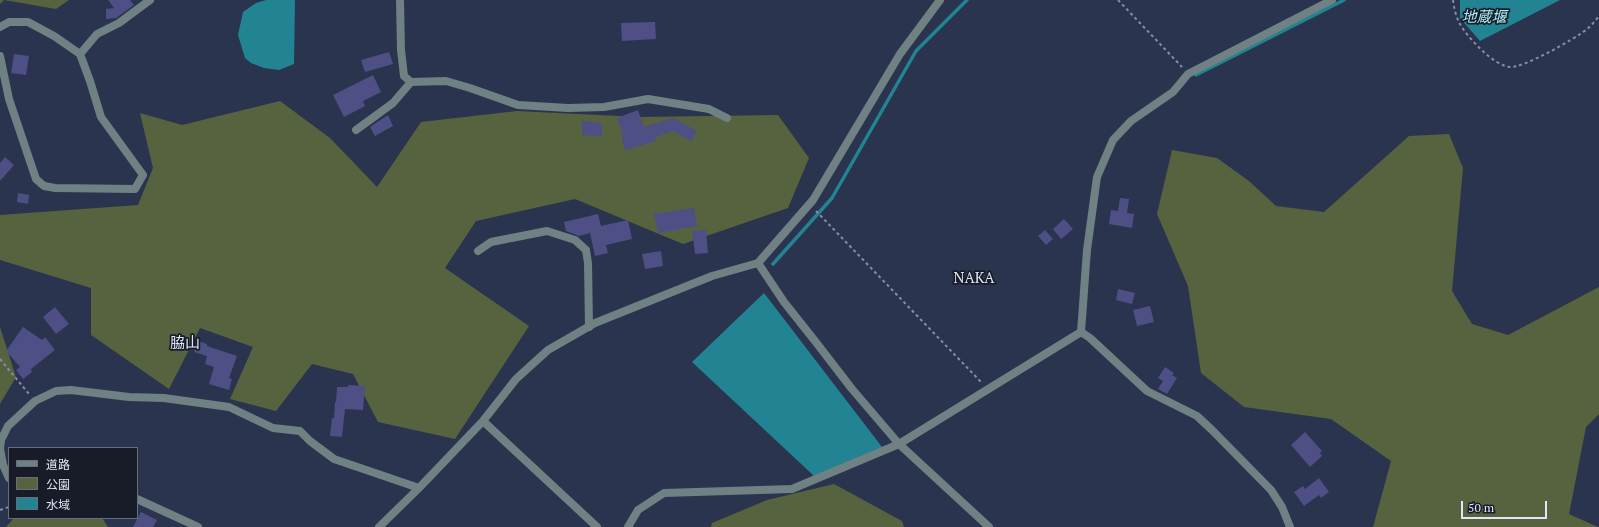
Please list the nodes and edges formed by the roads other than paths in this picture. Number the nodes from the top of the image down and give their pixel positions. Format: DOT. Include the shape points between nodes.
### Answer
graph roads {
  1 [pos="150,0"];
  2 [pos="400,0"];
  3 [pos="940,0"];
  4 [pos="1332,0"];
  5 [pos="0,27"];
  6 [pos="80,54"];
  7 [pos="0,56"];
  8 [pos="411,82"];
  9 [pos="727,118"];
  10 [pos="356,130"];
  11 [pos="478,252"];
  12 [pos="758,263"];
  13 [pos="589,327"];
  14 [pos="1081,332"];
  15 [pos="483,421"];
  16 [pos="899,444"];
  17 [pos="8,476"];
  18 [pos="419,488"];
  19 [pos="138,499"];
  20 [pos="198,527"];
  21 [pos="379,527"];
  22 [pos="597,527"];
  23 [pos="628,527"];
  24 [pos="989,527"];
  25 [pos="1290,527"];
  1 -- 6 [label="street" via="119,24 97,34"];
  2 -- 8 [label="street" via="404,76"];
  3 -- 12 [label="street" via="900,54 813,200"];
  4 -- 14 [label="street" via="1188,74 1173,92 1132,121 1113,140 1097,177 1087,250"];
  5 -- 6 [label="street" via="9,22 28,22"];
  6 -- 7 [label="street" via="101,117 143,175 135,189 55,188 44,186 36,179 9,99"];
  8 -- 9 [label="street" via="446,81 518,105 604,107 648,100 709,109"];
  8 -- 10 [label="street" via="393,103"];
  11 -- 13 [label="street" via="491,242 547,231 575,240 586,250"];
  12 -- 13 [label="street" via="712,276"];
  12 -- 16 [label="street" via="784,302"];
  13 -- 15 [label="street" via="548,350 516,379"];
  14 -- 16 [label="street"];
  14 -- 25 [label="street" via="1147,391 1197,416 1271,490 1282,507"];
  15 -- 18 [label="street"];
  15 -- 22 [label="street"];
  16 -- 23 [label="street" via="792,489 664,493 638,510"];
  16 -- 24 [label="street"];
  17 -- 18 [label="street" via="0,449 1,440 8,426 35,401 56,391 71,390 229,407 272,428 300,431 310,442 334,459"];
  18 -- 21 [label="street"];
  19 -- 20 [label="street"];
}
